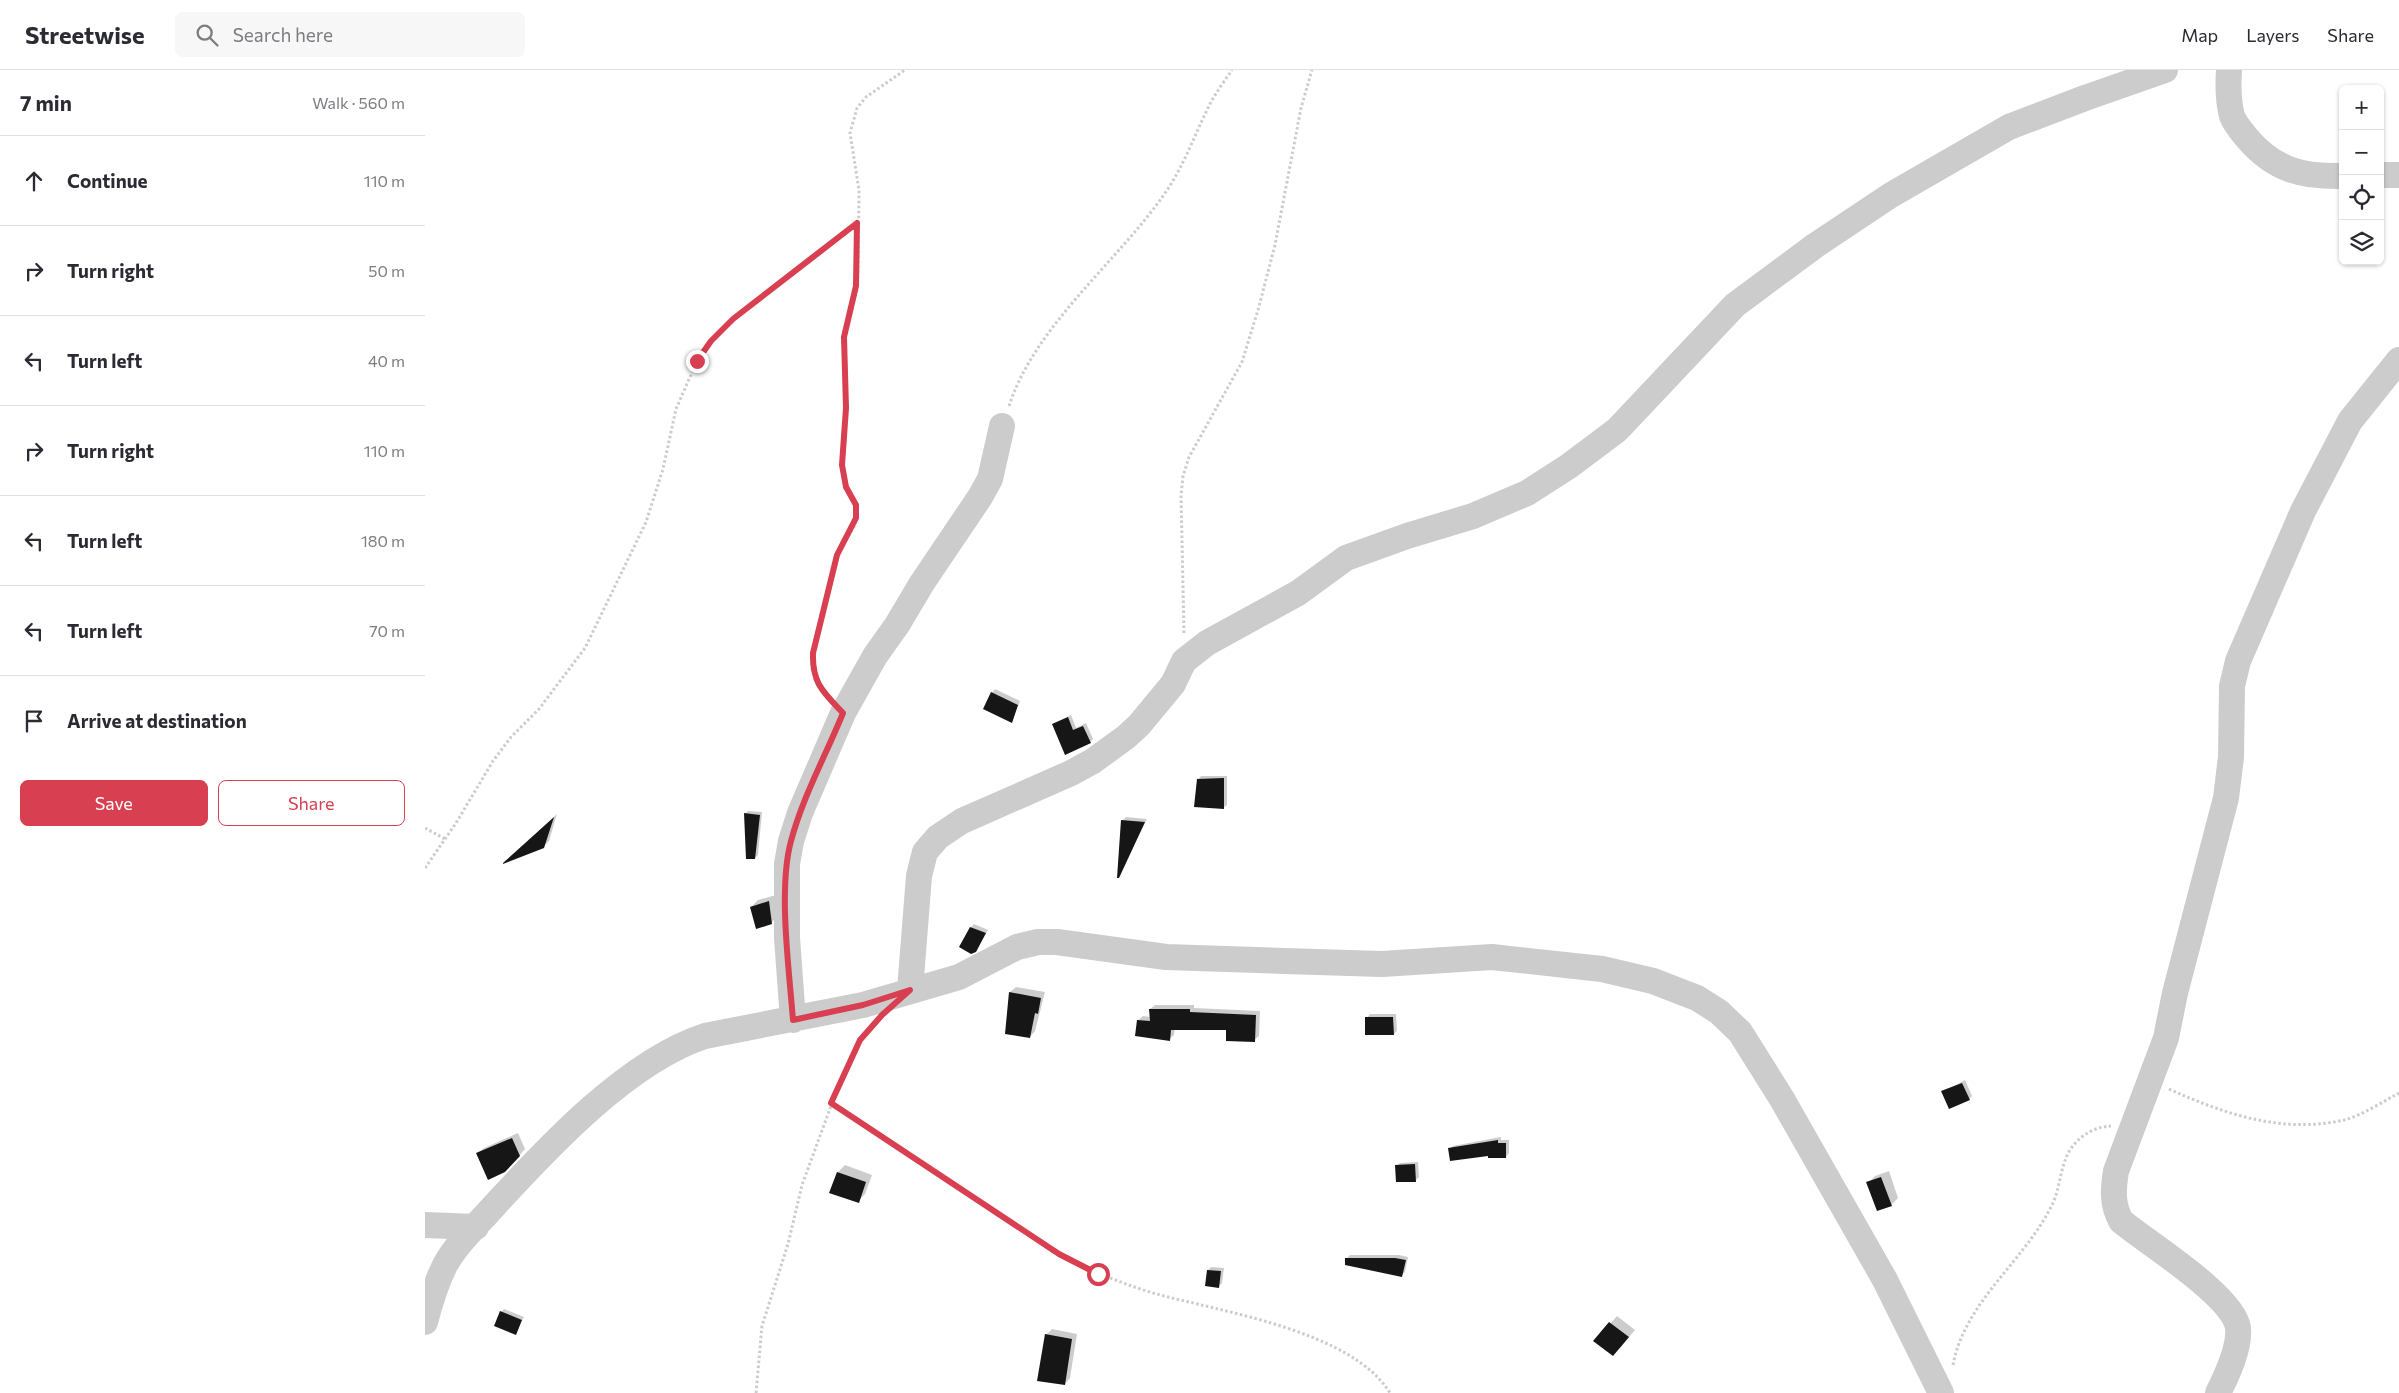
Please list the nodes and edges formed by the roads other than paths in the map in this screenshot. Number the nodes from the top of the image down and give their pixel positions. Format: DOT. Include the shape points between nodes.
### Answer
graph roads {
  1 [pos="2165,70"];
  2 [pos="2229,70"];
  3 [pos="2384,175"];
  4 [pos="2399,175"];
  5 [pos="2339,176"];
  6 [pos="2399,360"];
  7 [pos="1002,426"];
  8 [pos="910,990"];
  9 [pos="793,1020"];
  10 [pos="425,1225"];
  11 [pos="475,1227"];
  12 [pos="425,1322"];
  13 [pos="1946,1384"];
  14 [pos="2218,1393"];
  1 -- 8 [label="street" via="2009,128 1891,195 1735,305 1617,430 1569,466 1527,493 1473,516 1345,558 1298,593 1207,643 1184,661 1167,692 1127,737 1071,773 962,821 937,837 925,852 919,876"];
  2 -- 5 [label="street" via="2233,118 2266,158 2301,173"];
  3 -- 4 [label="street"];
  6 -- 14 [label="street" via="2350,420 2303,511 2238,661 2232,686 2231,757 2226,798 2166,1038 2116,1171 2113,1192 2115,1210 2121,1221 2197,1279 2234,1315 2239,1335"];
  7 -- 9 [label="street" via="990,480 875,656 843,713 800,813 787,864 787,938"];
  8 -- 9 [label="street" via="863,1005"];
  8 -- 13 [label="street" via="966,974 1017,947 1057,942 1166,957 1382,964 1492,958 1545,961 1602,969 1653,981 1688,994 1719,1012 1741,1032 1754,1051"];
  9 -- 11 [label="street" via="698,1038 667,1051 638,1070 527,1170"];
  10 -- 11 [label="street"];
  11 -- 12 [label="street" via="446,1264"];
}
